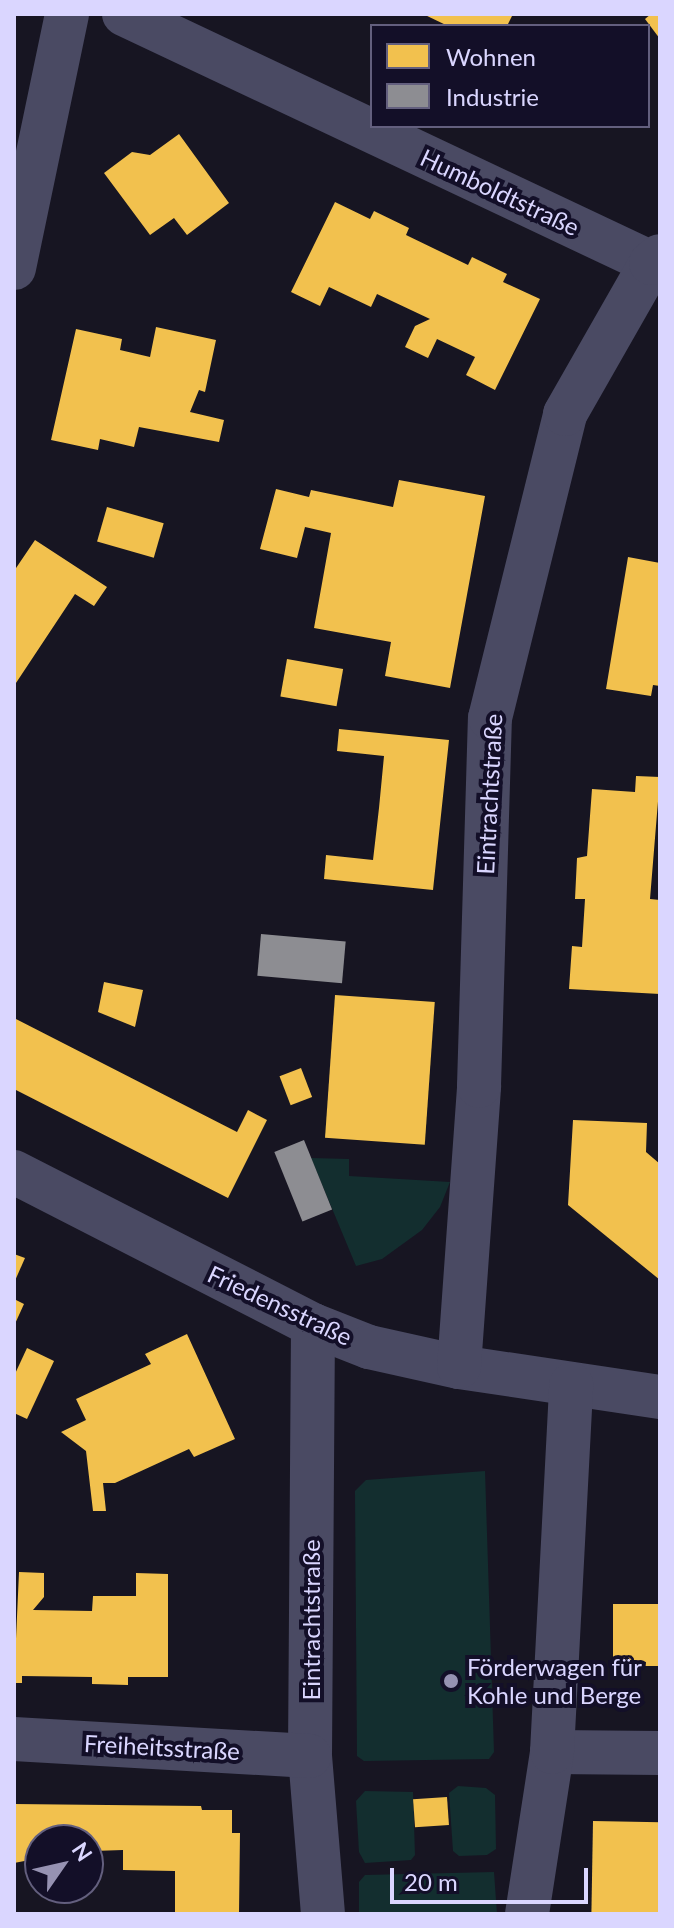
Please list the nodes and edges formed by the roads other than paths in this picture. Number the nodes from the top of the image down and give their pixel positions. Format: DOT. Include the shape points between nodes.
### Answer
graph roads {
  1 [pos="67,14"];
  2 [pos="124,14"];
  3 [pos="657,262"];
  4 [pos="14,268"];
  5 [pos="14,1172"];
  6 [pos="313,1325"];
  7 [pos="459,1367"];
  8 [pos="571,1384"];
  9 [pos="660,1397"];
  10 [pos="14,1739"];
  11 [pos="552,1752"];
  12 [pos="660,1753"];
  13 [pos="310,1756"];
  14 [pos="323,1914"];
  15 [pos="527,1914"];
  1 -- 4 [label="street"];
  2 -- 3 [label="street, Humboldtstraße"];
  3 -- 7 [label="street, Eintrachtstraße" via="565,414 490,718 479,1086"];
  5 -- 6 [label="street, Friedensstraße"];
  6 -- 7 [label="street, Friedensstraße" via="369,1347"];
  6 -- 13 [label="street, Eintrachtstraße"];
  7 -- 8 [label="street, Friedensstraße"];
  8 -- 9 [label="street, Friedensstraße"];
  8 -- 11 [label="street"];
  10 -- 13 [label="street, Freiheitsstraße"];
  11 -- 12 [label="street"];
  11 -- 15 [label="street"];
  13 -- 14 [label="street, Eintrachtstraße"];
}
